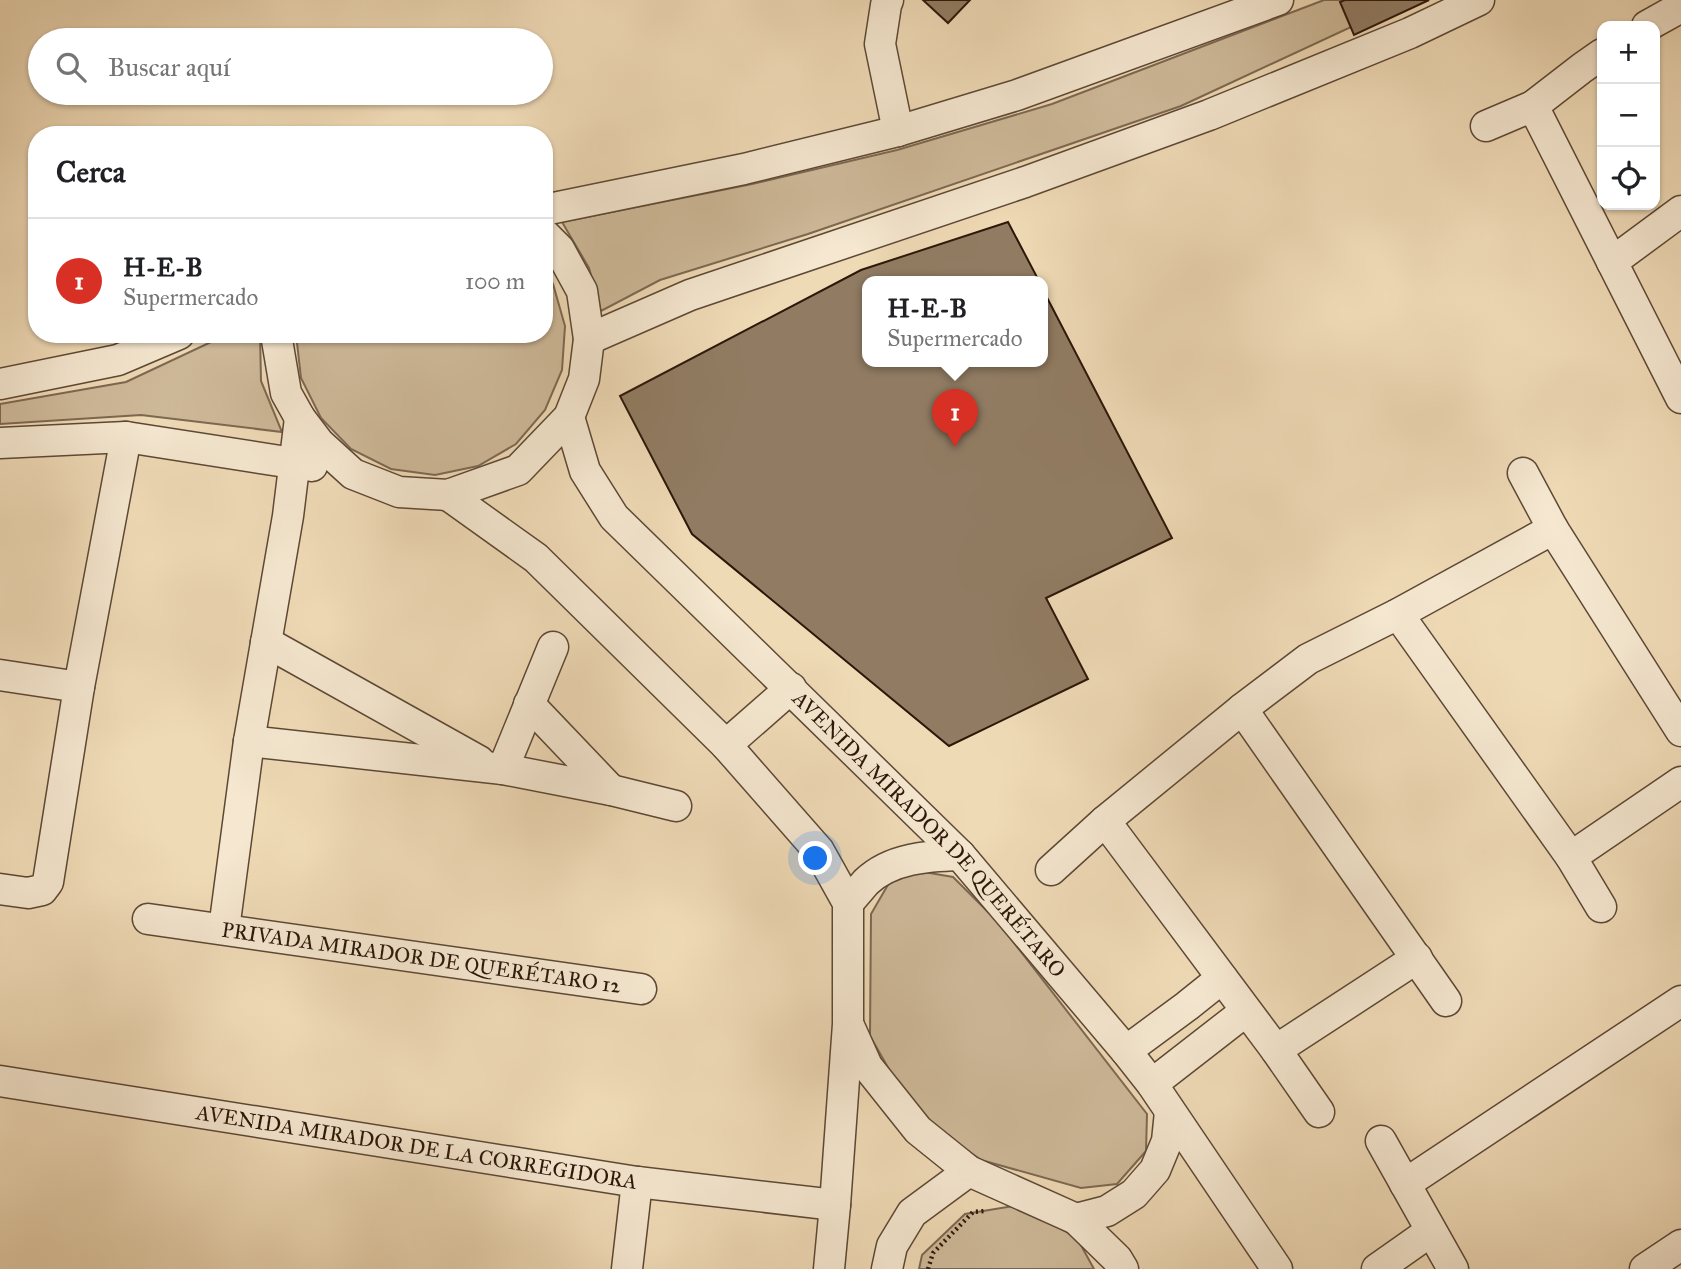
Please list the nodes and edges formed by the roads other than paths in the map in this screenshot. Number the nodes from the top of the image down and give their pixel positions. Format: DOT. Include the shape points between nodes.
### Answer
graph roads {
  1 [pos="888,0"];
  2 [pos="1278,0"];
  3 [pos="1479,0"];
  4 [pos="1681,7"];
  5 [pos="1656,21"];
  6 [pos="1597,58"];
  7 [pos="1533,106"];
  8 [pos="1486,126"];
  9 [pos="898,131"];
  10 [pos="553,209"];
  11 [pos="1681,211"];
  12 [pos="553,242"];
  13 [pos="1612,262"];
  14 [pos="589,339"];
  15 [pos="158,343"];
  16 [pos="277,343"];
  17 [pos="0,384"];
  18 [pos="1681,398"];
  19 [pos="569,417"];
  20 [pos="300,418"];
  21 [pos="126,437"];
  22 [pos="0,443"];
  23 [pos="294,463"];
  24 [pos="1523,473"];
  25 [pos="353,474"];
  26 [pos="448,495"];
  27 [pos="1553,528"];
  28 [pos="1398,614"];
  29 [pos="266,642"];
  30 [pos="553,647"];
  31 [pos="0,675"];
  32 [pos="79,687"];
  33 [pos="791,688"];
  34 [pos="528,704"];
  35 [pos="1242,709"];
  36 [pos="1681,731"];
  37 [pos="249,741"];
  38 [pos="726,744"];
  39 [pos="498,768"];
  40 [pos="1681,782"];
  41 [pos="611,790"];
  42 [pos="676,806"];
  43 [pos="1105,821"];
  44 [pos="960,855"];
  45 [pos="1572,857"];
  46 [pos="1051,870"];
  47 [pos="0,889"];
  48 [pos="848,903"];
  49 [pos="1601,907"];
  50 [pos="148,919"];
  51 [pos="224,929"];
  52 [pos="1417,958"];
  53 [pos="1222,978"];
  54 [pos="641,989"];
  55 [pos="1446,1001"];
  56 [pos="1681,1001"];
  57 [pos="1246,1011"];
  58 [pos="848,1024"];
  59 [pos="1276,1050"];
  60 [pos="1126,1051"];
  61 [pos="0,1081"];
  62 [pos="1152,1084"];
  63 [pos="1170,1112"];
  64 [pos="1319,1112"];
  65 [pos="1381,1142"];
  66 [pos="969,1171"];
  67 [pos="638,1182"];
  68 [pos="1405,1184"];
  69 [pos="835,1205"];
  70 [pos="1076,1219"];
  71 [pos="1431,1231"];
  72 [pos="1681,1245"];
  73 [pos="627,1269"];
  74 [pos="829,1269"];
  75 [pos="887,1269"];
  76 [pos="1123,1269"];
  77 [pos="1277,1269"];
  78 [pos="1377,1269"];
  79 [pos="1453,1269"];
  80 [pos="1644,1269"];
  1 -- 9 [label="street" via="880,44"];
  2 -- 9 [label="street" via="1017,95"];
  3 -- 14 [label="street" via="1209,116 690,295"];
  4 -- 5 [label="street"];
  6 -- 7 [label="street"];
  7 -- 8 [label="street"];
  7 -- 13 [label="street"];
  9 -- 10 [label="street"];
  11 -- 13 [label="street"];
  12 -- 14 [label="street" via="582,291"];
  13 -- 18 [label="street"];
  14 -- 19 [label="street" via="584,379"];
  15 -- 17 [label="street" via="118,360"];
  16 -- 20 [label="street" via="286,393"];
  19 -- 26 [label="street" via="518,470"];
  19 -- 33 [label="street, AVENIDA MIRADOR DE QUERÉTARO" via="585,471 614,517"];
  20 -- 23 [label="street, PRIVADA MIRADOR DE QUERÉTARO 12"];
  20 -- 25 [label="street" via="318,443"];
  21 -- 22 [label="street"];
  21 -- 23 [label="street"];
  21 -- 32 [label="street"];
  23 -- 25 [label="street"];
  23 -- 29 [label="street, PRIVADA MIRADOR DE QUERÉTARO 12"];
  24 -- 27 [label="street"];
  25 -- 26 [label="street" via="398,492"];
  26 -- 38 [label="street" via="536,558"];
  27 -- 28 [label="street"];
  27 -- 36 [label="street"];
  28 -- 35 [label="street" via="1308,659"];
  28 -- 45 [label="street"];
  29 -- 37 [label="street, PRIVADA MIRADOR DE QUERÉTARO 12"];
  29 -- 39 [label="street"];
  30 -- 34 [label="street"];
  31 -- 32 [label="street"];
  32 -- 47 [label="street" via="48,882 42,890 28,893"];
  33 -- 38 [label="street"];
  33 -- 44 [label="street, AVENIDA MIRADOR DE QUERÉTARO"];
  34 -- 39 [label="street"];
  34 -- 41 [label="street"];
  35 -- 43 [label="street"];
  35 -- 52 [label="street"];
  37 -- 39 [label="street"];
  37 -- 51 [label="street, PRIVADA MIRADOR DE QUERÉTARO 12"];
  38 -- 48 [label="street" via="819,851"];
  39 -- 41 [label="street"];
  40 -- 45 [label="street"];
  41 -- 42 [label="street"];
  43 -- 46 [label="street"];
  43 -- 53 [label="street"];
  44 -- 48 [label="street" via="928,856 892,865 868,880"];
  44 -- 60 [label="street, AVENIDA MIRADOR DE QUERÉTARO"];
  45 -- 49 [label="street"];
  48 -- 58 [label="street"];
  50 -- 51 [label="street"];
  51 -- 54 [label="street, PRIVADA MIRADOR DE QUERÉTARO 12"];
  52 -- 55 [label="street"];
  52 -- 59 [label="street"];
  53 -- 57 [label="street"];
  53 -- 60 [label="street"];
  56 -- 68 [label="street"];
  57 -- 59 [label="street"];
  57 -- 62 [label="street"];
  58 -- 66 [label="street" via="867,1066 918,1130"];
  58 -- 69 [label="street"];
  59 -- 64 [label="street"];
  60 -- 62 [label="street, AVENIDA MIRADOR DE QUERÉTARO"];
  61 -- 67 [label="street, AVENIDA MIRADOR DE LA CORREGIDORA"];
  62 -- 63 [label="street, AVENIDA MIRADOR DE QUERÉTARO"];
  63 -- 70 [label="street" via="1167,1141 1159,1160 1134,1194 1107,1211"];
  63 -- 77 [label="street, AVENIDA MIRADOR DE QUERÉTARO"];
  65 -- 68 [label="street"];
  66 -- 70 [label="street"];
  66 -- 75 [label="street" via="912,1213 892,1246"];
  67 -- 69 [label="street, AVENIDA MIRADOR DE LA CORREGIDORA"];
  67 -- 73 [label="street"];
  68 -- 71 [label="street"];
  69 -- 74 [label="street"];
  70 -- 76 [label="street"];
  71 -- 78 [label="street"];
  71 -- 79 [label="street"];
  72 -- 80 [label="street"];
}
